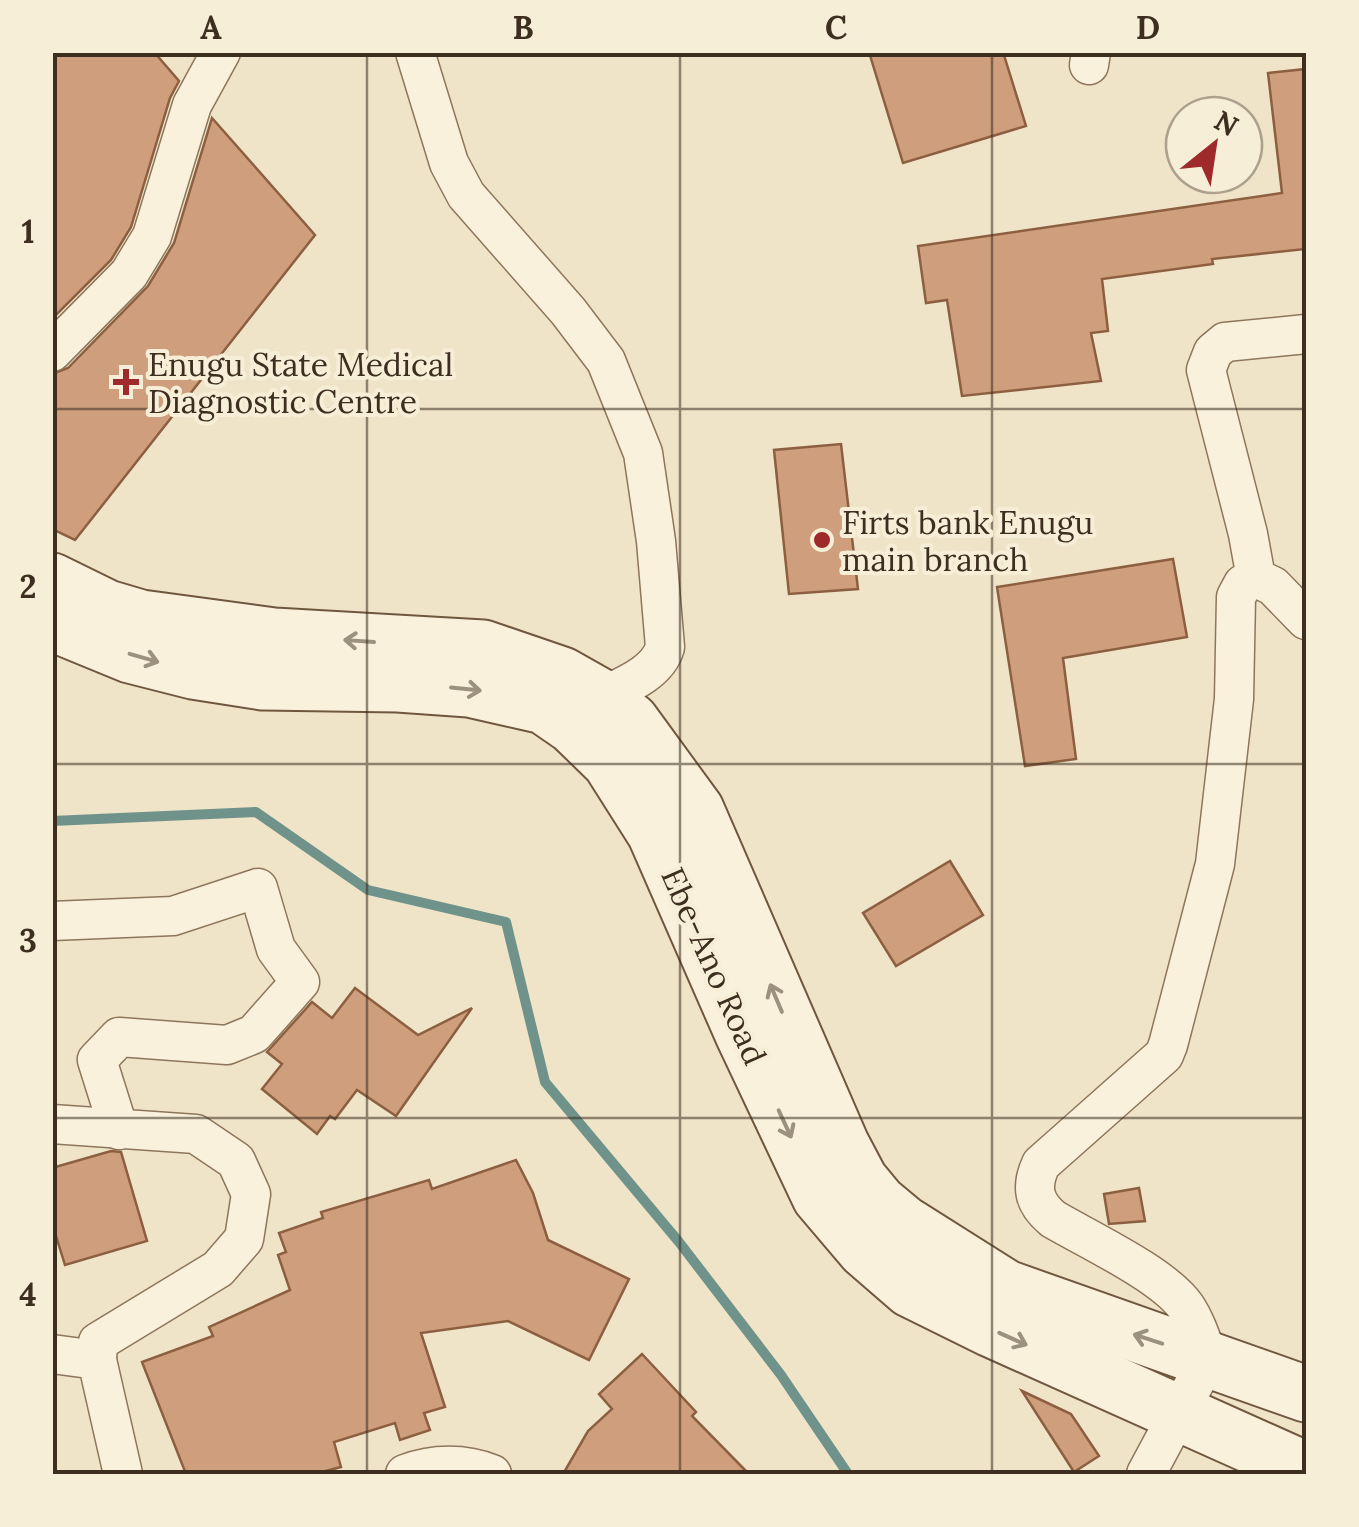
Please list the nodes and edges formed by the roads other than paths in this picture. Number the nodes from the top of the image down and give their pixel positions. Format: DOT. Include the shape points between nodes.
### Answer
graph roads {
  1 [pos="221,52"];
  2 [pos="415,52"];
  3 [pos="1306,334"];
  4 [pos="52,352"];
  5 [pos="1256,578"];
  6 [pos="52,581"];
  7 [pos="1306,620"];
  8 [pos="52,624"];
  9 [pos="601,697"];
  10 [pos="52,921"];
  11 [pos="52,1124"];
  12 [pos="119,1130"];
  13 [pos="52,1354"];
  14 [pos="1208,1358"];
  15 [pos="97,1360"];
  16 [pos="1306,1394"];
  17 [pos="1179,1414"];
  18 [pos="1298,1464"];
  19 [pos="123,1474"];
  20 [pos="405,1474"];
  21 [pos="492,1474"];
  22 [pos="1146,1474"];
  1 -- 4 [label="street" via="192,105 152,236 129,274"];
  2 -- 9 [label="street" via="449,163 466,195 606,362 643,453 665,647 646,672"];
  3 -- 5 [label="street" via="1225,342 1206,363"];
  5 -- 7 [label="street"];
  5 -- 14 [label="street" via="1236,597 1234,698 1215,864 1168,1045 1042,1164 1034,1180 1040,1208 1053,1220 1170,1288"];
  9 -- 6 [label="main road, Ebe-Ano Road, one-way" via="562,674 483,648 274,636 142,618"];
  8 -- 17 [label="main road, Ebe-Ano Road, one-way" via="193,671 263,682 469,689 544,706 573,726 610,762 655,834 743,1034 837,1219 910,1289"];
  14 -- 9 [label="main road, Ebe-Ano Road, one-way" via="1006,1288 879,1202 840,1144 696,810 631,721"];
  10 -- 12 [label="street" via="173,916 258,888 276,949 300,982 254,1034 227,1044 119,1037 96,1060"];
  11 -- 12 [label="street"];
  12 -- 15 [label="street" via="196,1134 236,1162 250,1194 244,1239 218,1269 98,1342"];
  13 -- 15 [label="street"];
  14 -- 16 [label="main road, Ebe-Ano Road"];
  14 -- 17 [label="street"];
  15 -- 19 [label="street"];
  17 -- 18 [label="main road, Ebe-Ano Road"];
  17 -- 22 [label="street"];
  20 -- 21 [label="street" via="447,1466"];
}
